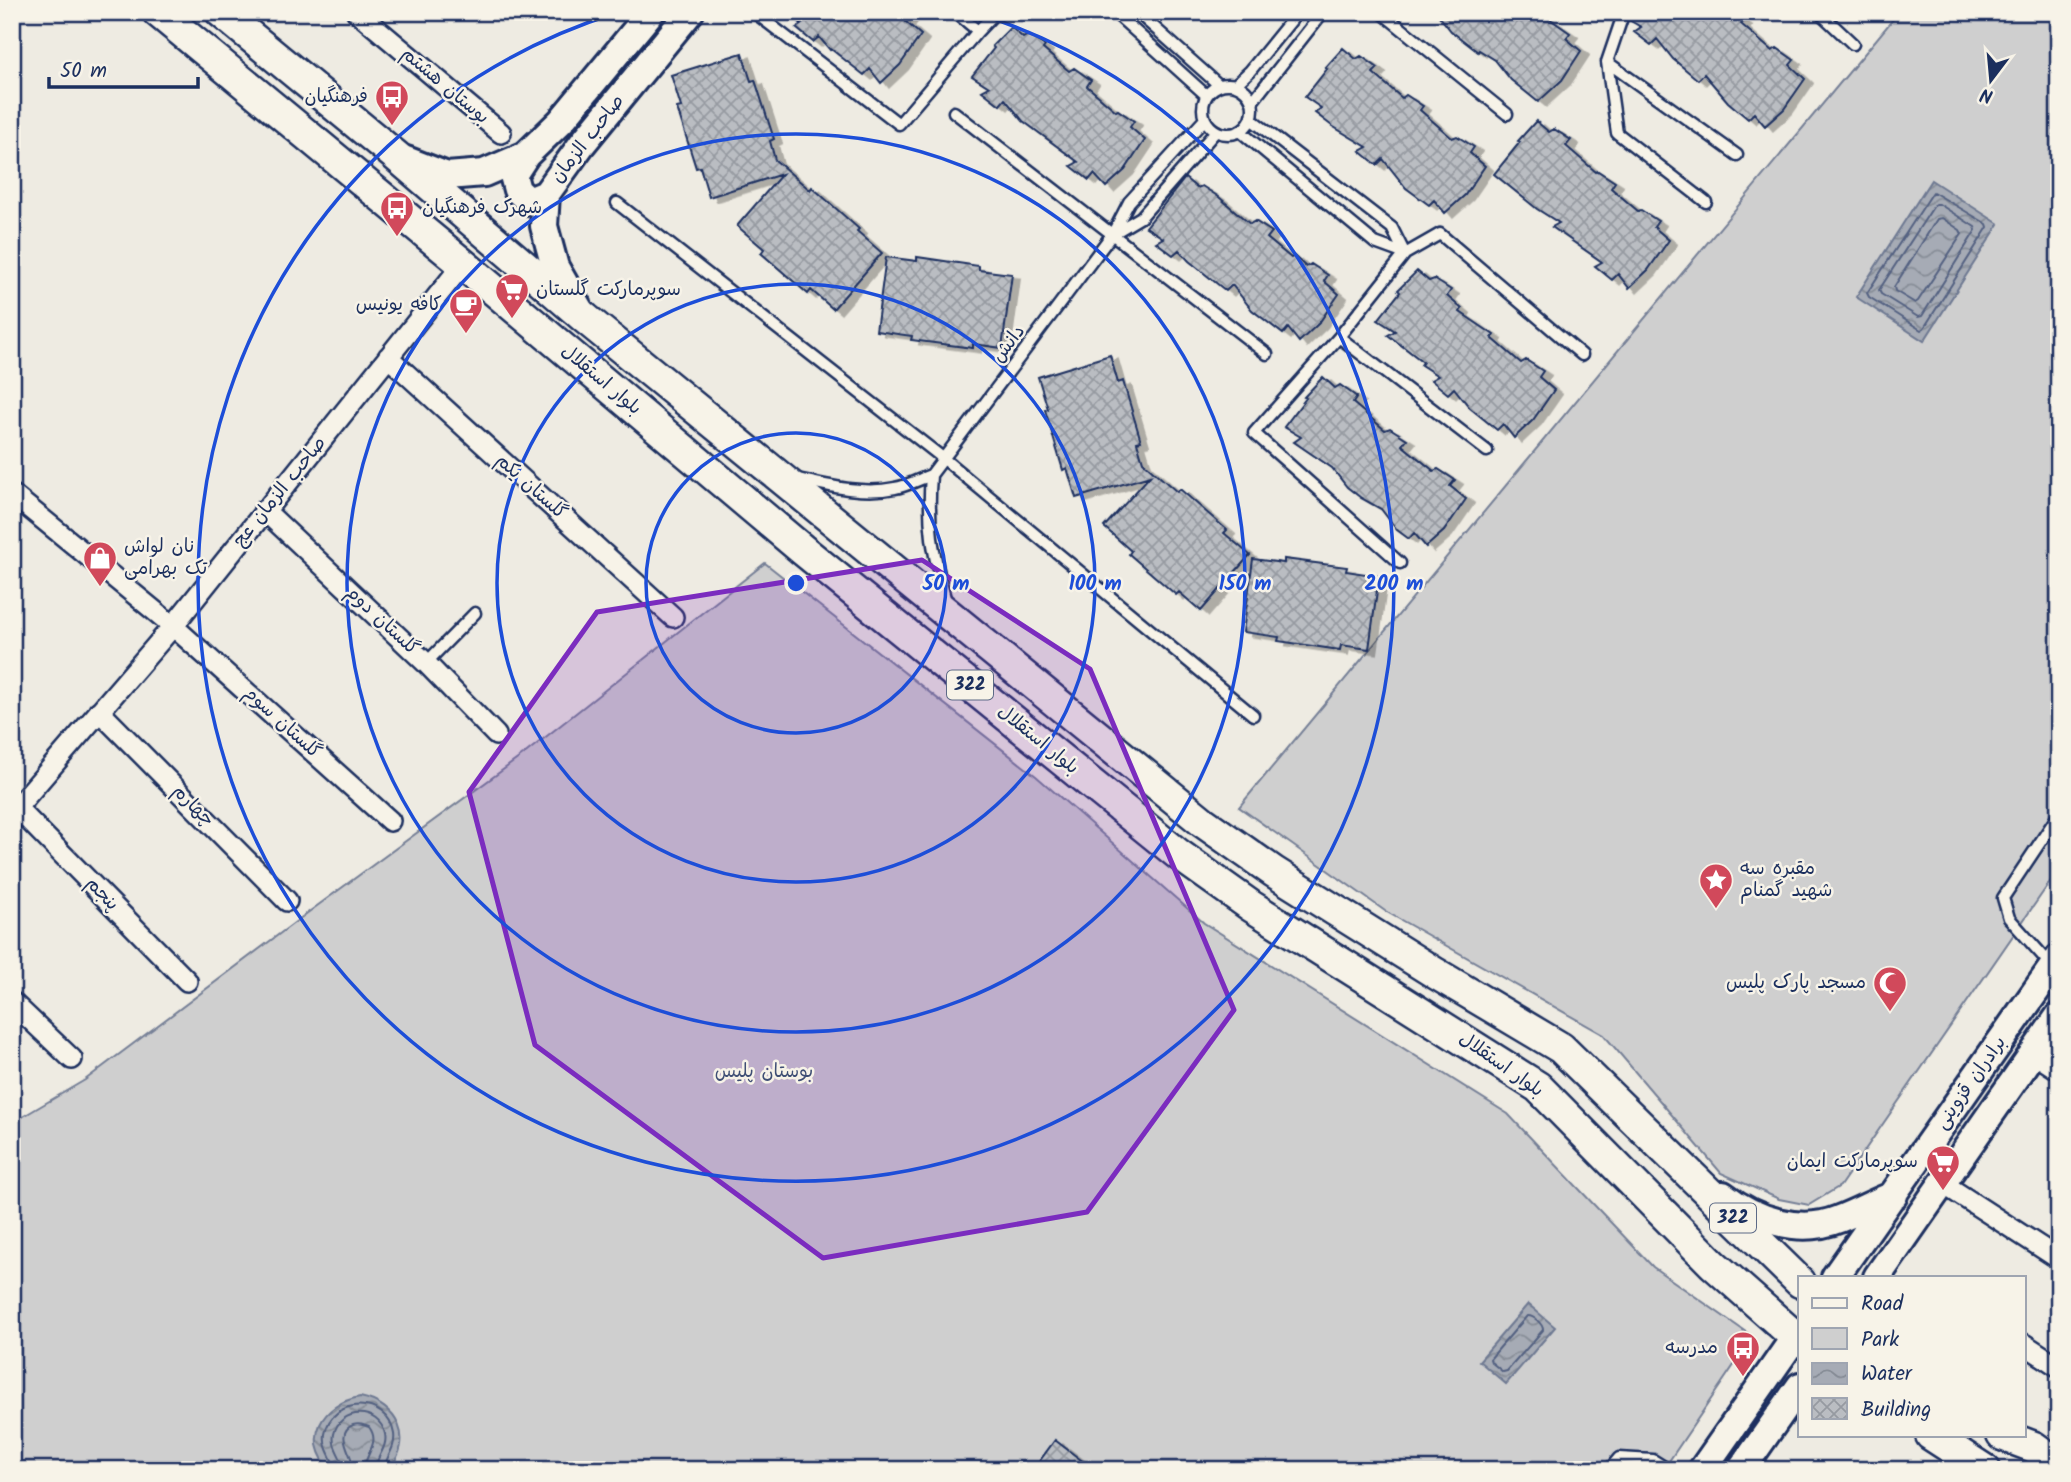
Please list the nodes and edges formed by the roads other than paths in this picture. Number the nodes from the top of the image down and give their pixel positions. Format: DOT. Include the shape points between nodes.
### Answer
graph roads {
  1 [pos="158,12"];
  2 [pos="221,12"];
  3 [pos="357,12"];
  4 [pos="650,12"];
  5 [pos="690,12"];
  6 [pos="754,12"];
  7 [pos="955,12"];
  8 [pos="996,12"];
  9 [pos="1114,12"];
  10 [pos="1137,12"];
  11 [pos="1298,12"];
  12 [pos="1323,12"];
  13 [pos="1381,12"];
  14 [pos="1623,12"];
  15 [pos="1819,12"];
  16 [pos="978,31"];
  17 [pos="1853,44"];
  18 [pos="1607,62"];
  19 [pos="1219,85"];
  20 [pos="1235,85"];
  21 [pos="1206,95"];
  22 [pos="1252,102"];
  23 [pos="954,112"];
  24 [pos="1507,114"];
  25 [pos="1205,119"];
  26 [pos="1251,119"];
  27 [pos="1216,131"];
  28 [pos="1240,131"];
  29 [pos="501,133"];
  30 [pos="526,155"];
  31 [pos="1737,155"];
  32 [pos="396,156"];
  33 [pos="546,194"];
  34 [pos="1706,202"];
  35 [pos="617,204"];
  36 [pos="1113,233"];
  37 [pos="1405,254"];
  38 [pos="463,264"];
  39 [pos="586,319"];
  40 [pos="1339,337"];
  41 [pos="1267,354"];
  42 [pos="1582,355"];
  43 [pos="388,357"];
  44 [pos="1487,451"];
  45 [pos="944,459"];
  46 [pos="776,474"];
  47 [pos="931,475"];
  48 [pos="12,494"];
  49 [pos="264,510"];
  50 [pos="1399,563"];
  51 [pos="475,613"];
  52 [pos="950,616"];
  53 [pos="673,617"];
  54 [pos="173,626"];
  55 [pos="426,663"];
  56 [pos="99,710"];
  57 [pos="1253,715"];
  58 [pos="496,735"];
  59 [pos="14,808"];
  60 [pos="2059,814"];
  61 [pos="390,821"];
  62 [pos="287,901"];
  63 [pos="2056,962"];
  64 [pos="187,981"];
  65 [pos="12,1002"];
  66 [pos="2058,1020"];
  67 [pos="2033,1053"];
  68 [pos="72,1059"];
  69 [pos="2059,1070"];
  70 [pos="1668,1153"];
  71 [pos="1942,1183"];
  72 [pos="1894,1195"];
  73 [pos="2059,1259"];
  74 [pos="1836,1276"];
  75 [pos="1878,1276"];
  76 [pos="1798,1280"];
  77 [pos="1798,1335"];
  78 [pos="2025,1345"];
  79 [pos="2059,1367"];
  80 [pos="1798,1389"];
  81 [pos="1918,1436"];
  82 [pos="1933,1436"];
  83 [pos="1988,1436"];
  84 [pos="2004,1436"];
  85 [pos="2059,1465"];
  86 [pos="1609,1470"];
  87 [pos="1670,1470"];
  88 [pos="1702,1470"];
  89 [pos="1741,1470"];
  90 [pos="1958,1470"];
  91 [pos="1985,1470"];
  92 [pos="2035,1470"];
  1 -- 38 [label="main road, بلوار استقلال / 322"];
  2 -- 32 [label="main road, بلوار استقلال / 322"];
  3 -- 29 [label="street, بوستان هشتم"];
  4 -- 30 [label="main road, صاحب الزمان" via="561,121"];
  5 -- 33 [label="main road, صاحب الزمان"];
  6 -- 16 [label="lane" via="899,124"];
  7 -- 16 [label="lane"];
  8 -- 16 [label="lane"];
  9 -- 21 [label="lane"];
  10 -- 19 [label="lane"];
  11 -- 20 [label="lane"];
  12 -- 22 [label="lane"];
  13 -- 24 [label="lane"];
  14 -- 18 [label="lane"];
  15 -- 17 [label="lane"];
  18 -- 31 [label="lane"];
  18 -- 34 [label="lane" via="1617,133"];
  19 -- 20 [label="lane"];
  19 -- 21 [label="lane"];
  20 -- 22 [label="lane"];
  21 -- 25 [label="lane"];
  22 -- 26 [label="lane"];
  23 -- 36 [label="lane"];
  25 -- 27 [label="lane"];
  25 -- 36 [label="lane, دانش" via="1129,202"];
  26 -- 28 [label="lane"];
  26 -- 37 [label="lane" via="1392,228"];
  27 -- 28 [label="lane"];
  27 -- 36 [label="lane, دانش" via="1141,217"];
  28 -- 37 [label="lane" via="1375,243"];
  30 -- 32 [label="main road, صاحب الزمان" via="484,173 447,176"];
  30 -- 33 [label="main road" via="513,175 517,190 529,201"];
  32 -- 39 [label="main road, بلوار استقلال / 322"];
  33 -- 39 [label="main road, صاحب الزمان" via="544,226 555,268"];
  35 -- 45 [label="lane"];
  36 -- 41 [label="lane"];
  36 -- 45 [label="lane, دانش"];
  37 -- 40 [label="lane"];
  37 -- 42 [label="lane" via="1440,234"];
  38 -- 43 [label="street, صاحب الزمان عج"];
  38 -- 77 [label="main road, بلوار استقلال / 322" via="804,551 1178,854 1251,906 1538,1087 1713,1264"];
  39 -- 46 [label="main road, بلوار استقلال / 322"];
  40 -- 44 [label="lane"];
  40 -- 50 [label="lane" via="1254,433"];
  43 -- 49 [label="street, صاحب الزمان عج"];
  43 -- 53 [label="street, گلستان یکم"];
  45 -- 47 [label="lane, دانش"];
  45 -- 57 [label="lane"];
  46 -- 47 [label="lane" via="871,491 897,488"];
  46 -- 52 [label="main road, بلوار استقلال / 322"];
  47 -- 52 [label="lane" via="932,549"];
  48 -- 54 [label="street, گلستان سوم"];
  49 -- 54 [label="street, صاحب الزمان عج"];
  49 -- 55 [label="street, گلستان دوم"];
  51 -- 55 [label="lane"];
  52 -- 70 [label="main road, بلوار استقلال / 322" via="1240,849 1561,1048"];
  54 -- 56 [label="street, صاحب الزمان عج"];
  54 -- 61 [label="street, گلستان سوم"];
  55 -- 58 [label="street, گلستان دوم"];
  56 -- 59 [label="street, صاحب الزمان عج"];
  56 -- 62 [label="street, چهارم"];
  59 -- 64 [label="street, پنجم"];
  60 -- 63 [label="lane" via="2003,898 2008,918"];
  63 -- 72 [label="main road, برادران قزوینی"];
  65 -- 68 [label="street"];
  66 -- 67 [label="main road"];
  67 -- 69 [label="street"];
  67 -- 71 [label="main road"];
  70 -- 72 [label="main road" via="1743,1210 1777,1223 1809,1225 1838,1220"];
  70 -- 76 [label="main road, بلوار استقلال / 322"];
  71 -- 73 [label="street"];
  71 -- 75 [label="main road"];
  72 -- 74 [label="main road, برادران قزوینی"];
  77 -- 88 [label="main road"];
  78 -- 79 [label="street"];
  80 -- 89 [label="main road"];
  81 -- 90 [label="main road"];
  82 -- 91 [label="main road"];
  83 -- 92 [label="main road"];
  84 -- 85 [label="main road" via="2034,1447"];
  86 -- 87 [label="lane" via="1619,1458 1653,1460"];
}
